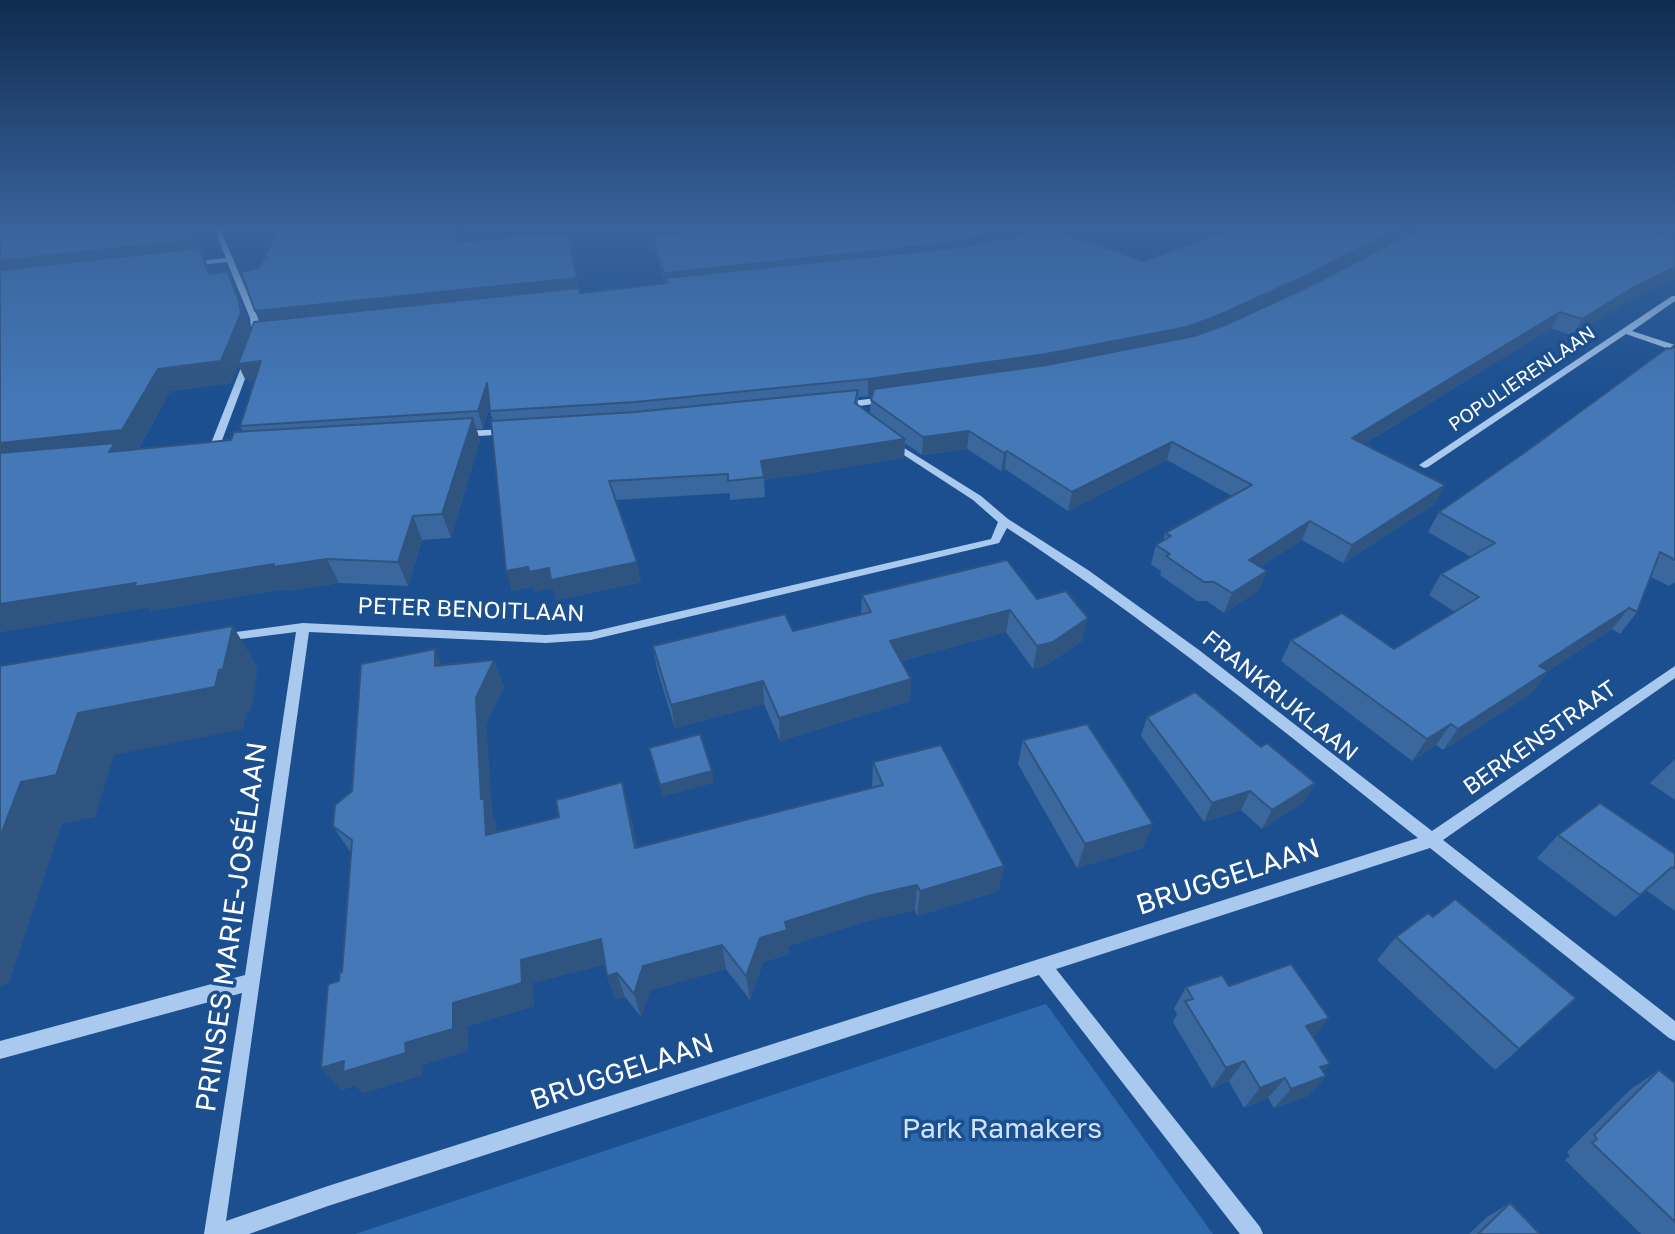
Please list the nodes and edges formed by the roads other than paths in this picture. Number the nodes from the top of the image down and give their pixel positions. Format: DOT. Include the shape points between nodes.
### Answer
graph roads {
  1 [pos="239,284"];
  2 [pos="1675,298"];
  3 [pos="1625,331"];
  4 [pos="271,332"];
  5 [pos="257,334"];
  6 [pos="1675,348"];
  7 [pos="891,399"];
  8 [pos="867,402"];
  9 [pos="832,406"];
  10 [pos="862,419"];
  11 [pos="514,432"];
  12 [pos="880,434"];
  13 [pos="444,435"];
  14 [pos="227,450"];
  15 [pos="213,451"];
  16 [pos="201,452"];
  17 [pos="1424,465"];
  18 [pos="1004,521"];
  19 [pos="303,627"];
  20 [pos="214,639"];
  21 [pos="1675,671"];
  22 [pos="1430,841"];
  23 [pos="1044,966"];
  24 [pos="251,982"];
  25 [pos="1675,1032"];
  26 [pos="0,1050"];
  27 [pos="217,1234"];
  28 [pos="1252,1234"];
  1 -- 5 [label="street"];
  2 -- 3 [label="street, POPULIERENLAAN"];
  3 -- 6 [label="street"];
  3 -- 17 [label="street, POPULIERENLAAN"];
  4 -- 5 [label="street"];
  5 -- 15 [label="street"];
  7 -- 8 [label="street"];
  8 -- 9 [label="street"];
  8 -- 10 [label="street"];
  11 -- 13 [label="street"];
  12 -- 18 [label="street, FRANKRIJKLAAN"];
  14 -- 15 [label="street"];
  15 -- 16 [label="street"];
  18 -- 19 [label="street, PETER BENOITLAAN" via="995,541 591,636 546,639"];
  18 -- 22 [label="street, FRANKRIJKLAAN" via="1194,653"];
  19 -- 20 [label="street, PETER BENOITLAAN"];
  19 -- 24 [label="street, PRINSES MARIE-JOSÉLAAN"];
  21 -- 22 [label="street, BERKENSTRAAT"];
  22 -- 23 [label="street, BRUGGELAAN"];
  22 -- 25 [label="street, FRANKRIJKLAAN"];
  23 -- 27 [label="street, BRUGGELAAN"];
  23 -- 28 [label="street"];
  24 -- 26 [label="street"];
  24 -- 27 [label="street, PRINSES MARIE-JOSÉLAAN"];
}
